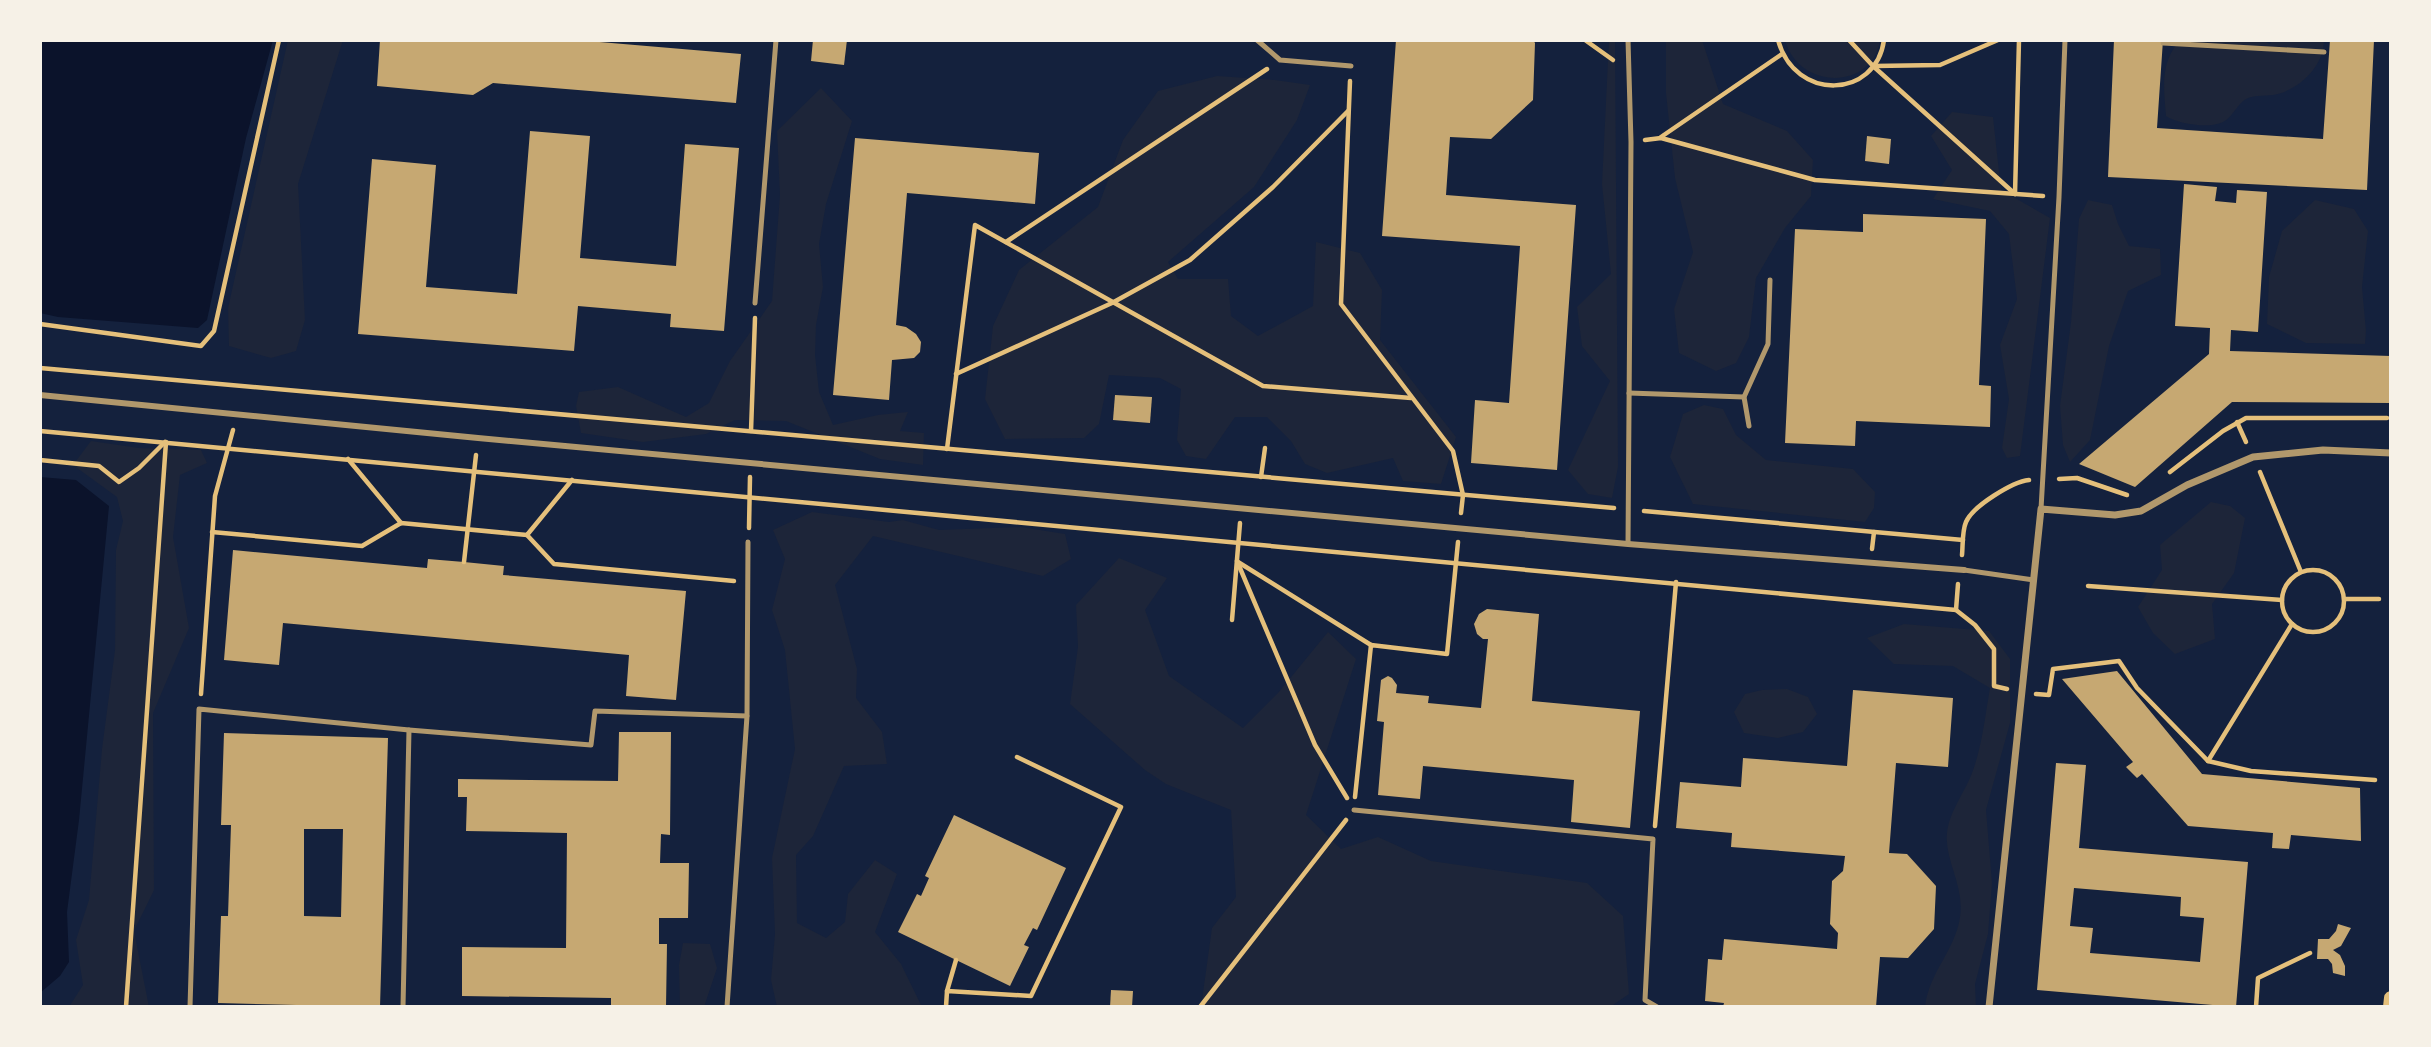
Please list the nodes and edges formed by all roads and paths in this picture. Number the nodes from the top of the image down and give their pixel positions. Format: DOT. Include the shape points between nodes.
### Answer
graph roads {
  1 [pos="279,40"];
  2 [pos="776,40"];
  3 [pos="1257,40"];
  4 [pos="1585,40"];
  5 [pos="1628,40"];
  6 [pos="1778,40"];
  7 [pos="1849,40"];
  8 [pos="1884,40"];
  9 [pos="1998,40"];
  10 [pos="2019,40"];
  11 [pos="2065,40"];
  12 [pos="2163,43"];
  13 [pos="2324,52"];
  14 [pos="1782,54"];
  15 [pos="1280,60"];
  16 [pos="1351,66"];
  17 [pos="1873,66"];
  18 [pos="1629,71"];
  19 [pos="1349,111"];
  20 [pos="1661,138"];
  21 [pos="1631,142"];
  22 [pos="2015,194"];
  23 [pos="2059,197"];
  24 [pos="1006,242"];
  25 [pos="1770,280"];
  26 [pos="755,303"];
  27 [pos="1112,303"];
  28 [pos="40,324"];
  29 [pos="40,368"];
  30 [pos="956,374"];
  31 [pos="1629,393"];
  32 [pos="40,395"];
  33 [pos="1744,397"];
  34 [pos="1412,398"];
  35 [pos="237,413"];
  36 [pos="2387,418"];
  37 [pos="2237,422"];
  38 [pos="1749,426"];
  39 [pos="40,431"];
  40 [pos="751,431"];
  41 [pos="478,438"];
  42 [pos="166,442"];
  43 [pos="228,447"];
  44 [pos="1265,448"];
  45 [pos="947,449"];
  46 [pos="2391,453"];
  47 [pos="2253,457"];
  48 [pos="348,458"];
  49 [pos="40,460"];
  50 [pos="750,462"];
  51 [pos="474,472"];
  52 [pos="1261,477"];
  53 [pos="2163,478"];
  54 [pos="2042,479"];
  55 [pos="573,480"];
  56 [pos="1463,495"];
  57 [pos="2136,495"];
  58 [pos="750,496"];
  59 [pos="1242,508"];
  60 [pos="1628,509"];
  61 [pos="2041,509"];
  62 [pos="1967,521"];
  63 [pos="401,523"];
  64 [pos="468,528"];
  65 [pos="1460,528"];
  66 [pos="212,532"];
  67 [pos="527,535"];
  68 [pos="1963,540"];
  69 [pos="748,542"];
  70 [pos="1239,542"];
  71 [pos="1628,544"];
  72 [pos="1237,561"];
  73 [pos="464,562"];
  74 [pos="1456,562"];
  75 [pos="1964,570"];
  76 [pos="2301,572"];
  77 [pos="2034,580"];
  78 [pos="746,582"];
  79 [pos="1676,582"];
  80 [pos="2088,586"];
  81 [pos="2345,599"];
  82 [pos="2379,599"];
  83 [pos="2282,600"];
  84 [pos="1231,620"];
  85 [pos="2292,624"];
  86 [pos="1371,645"];
  87 [pos="2023,692"];
  88 [pos="199,709"];
  89 [pos="747,716"];
  90 [pos="410,730"];
  91 [pos="1017,757"];
  92 [pos="2208,761"];
  93 [pos="2375,780"];
  94 [pos="1354,810"];
  95 [pos="1653,839"];
  96 [pos="2310,953"];
  97 [pos="956,960"];
  98 [pos="947,991"];
  99 [pos="2391,998"];
  100 [pos="126,1007"];
  101 [pos="190,1007"];
  102 [pos="403,1007"];
  103 [pos="727,1007"];
  104 [pos="946,1007"];
  105 [pos="1200,1007"];
  106 [pos="1657,1007"];
  107 [pos="1989,1007"];
  108 [pos="2256,1007"];
  109 [pos="2390,1007"];
  1 -- 28 [label="path" via="214,331 201,346"];
  2 -- 26 [label="lane"];
  3 -- 15 [label="lane"];
  4 -- 18 [label="path"];
  5 -- 18 [label="lane"];
  6 -- 14 [label="path"];
  7 -- 17 [label="path"];
  8 -- 17 [label="path"];
  9 -- 17 [label="path" via="1940,65"];
  10 -- 22 [label="path"];
  11 -- 23 [label="lane"];
  12 -- 13 [label="lane"];
  14 -- 17 [label="path" via="1792,69 1824,86 1843,85"];
  14 -- 20 [label="path"];
  15 -- 16 [label="lane"];
  15 -- 24 [label="path"];
  16 -- 19 [label="path"];
  17 -- 22 [label="path"];
  18 -- 21 [label="lane"];
  19 -- 27 [label="path" via="1190,260"];
  19 -- 34 [label="path" via="1341,304"];
  20 -- 21 [label="path"];
  20 -- 22 [label="path" via="1815,180"];
  21 -- 31 [label="lane"];
  22 -- 23 [label="path"];
  23 -- 54 [label="lane"];
  24 -- 27 [label="path"];
  24 -- 30 [label="path" via="975,225"];
  25 -- 33 [label="lane" via="1768,344"];
  26 -- 40 [label="path"];
  27 -- 30 [label="path"];
  27 -- 34 [label="path" via="1263,386"];
  29 -- 40 [label="path"];
  30 -- 45 [label="path"];
  31 -- 33 [label="lane"];
  31 -- 60 [label="lane"];
  32 -- 35 [label="street"];
  33 -- 38 [label="lane"];
  34 -- 56 [label="path" via="1453,452"];
  35 -- 41 [label="street"];
  35 -- 43 [label="path"];
  36 -- 37 [label="path" via="2246,418"];
  37 -- 47 [label="path"];
  37 -- 53 [label="path"];
  39 -- 42 [label="path"];
  40 -- 45 [label="path"];
  41 -- 50 [label="street"];
  41 -- 51 [label="path"];
  42 -- 43 [label="path"];
  42 -- 49 [label="path" via="119,482 99,466"];
  42 -- 100 [label="path"];
  43 -- 48 [label="path"];
  43 -- 66 [label="path" via="215,496"];
  44 -- 52 [label="path"];
  45 -- 52 [label="path"];
  46 -- 47 [label="street" via="2323,450"];
  47 -- 61 [label="street" via="2141,510 2115,515"];
  47 -- 76 [label="path"];
  48 -- 51 [label="path"];
  48 -- 63 [label="path"];
  50 -- 58 [label="path"];
  50 -- 59 [label="street"];
  51 -- 55 [label="path"];
  51 -- 64 [label="path"];
  52 -- 56 [label="path"];
  54 -- 57 [label="path" via="2077,478"];
  54 -- 61 [label="lane"];
  54 -- 62 [label="path" via="2021,481 1988,500"];
  55 -- 58 [label="path"];
  55 -- 67 [label="path"];
  56 -- 60 [label="path"];
  56 -- 65 [label="path"];
  58 -- 69 [label="path"];
  58 -- 70 [label="path"];
  59 -- 65 [label="street"];
  59 -- 70 [label="path"];
  60 -- 68 [label="path"];
  60 -- 71 [label="lane"];
  61 -- 77 [label="street"];
  63 -- 64 [label="path"];
  63 -- 66 [label="path" via="362,546"];
  64 -- 67 [label="path"];
  64 -- 73 [label="path"];
  65 -- 71 [label="street"];
  65 -- 74 [label="path"];
  66 -- 88 [label="path"];
  67 -- 78 [label="path" via="554,564"];
  69 -- 78 [label="lane"];
  70 -- 72 [label="path"];
  70 -- 74 [label="path"];
  71 -- 75 [label="street"];
  72 -- 84 [label="path"];
  72 -- 86 [label="path"];
  72 -- 94 [label="path" via="1315,745"];
  74 -- 79 [label="path"];
  74 -- 86 [label="path" via="1447,654"];
  75 -- 77 [label="lane"];
  76 -- 81 [label="path" via="2325,571 2335,577"];
  76 -- 83 [label="path" via="2290,579"];
  77 -- 87 [label="street"];
  78 -- 89 [label="lane"];
  79 -- 87 [label="path" via="1956,610 1994,649 1994,686"];
  79 -- 95 [label="path"];
  80 -- 83 [label="path"];
  81 -- 82 [label="path"];
  81 -- 85 [label="path" via="2338,621 2326,630 2302,630"];
  83 -- 85 [label="path"];
  85 -- 92 [label="path"];
  86 -- 94 [label="path"];
  87 -- 92 [label="path" via="2049,695 2053,669 2119,661 2137,688"];
  87 -- 107 [label="street"];
  88 -- 90 [label="lane"];
  88 -- 101 [label="lane"];
  89 -- 90 [label="lane" via="595,711 591,745"];
  89 -- 103 [label="lane"];
  90 -- 102 [label="lane"];
  91 -- 98 [label="path" via="1121,807 1031,996"];
  92 -- 93 [label="path" via="2251,771"];
  94 -- 95 [label="lane"];
  94 -- 105 [label="path"];
  95 -- 106 [label="lane" via="1645,1000"];
  96 -- 108 [label="path" via="2258,978"];
  97 -- 98 [label="path"];
  98 -- 104 [label="path"];
  99 -- 109 [label="main road"];
}
